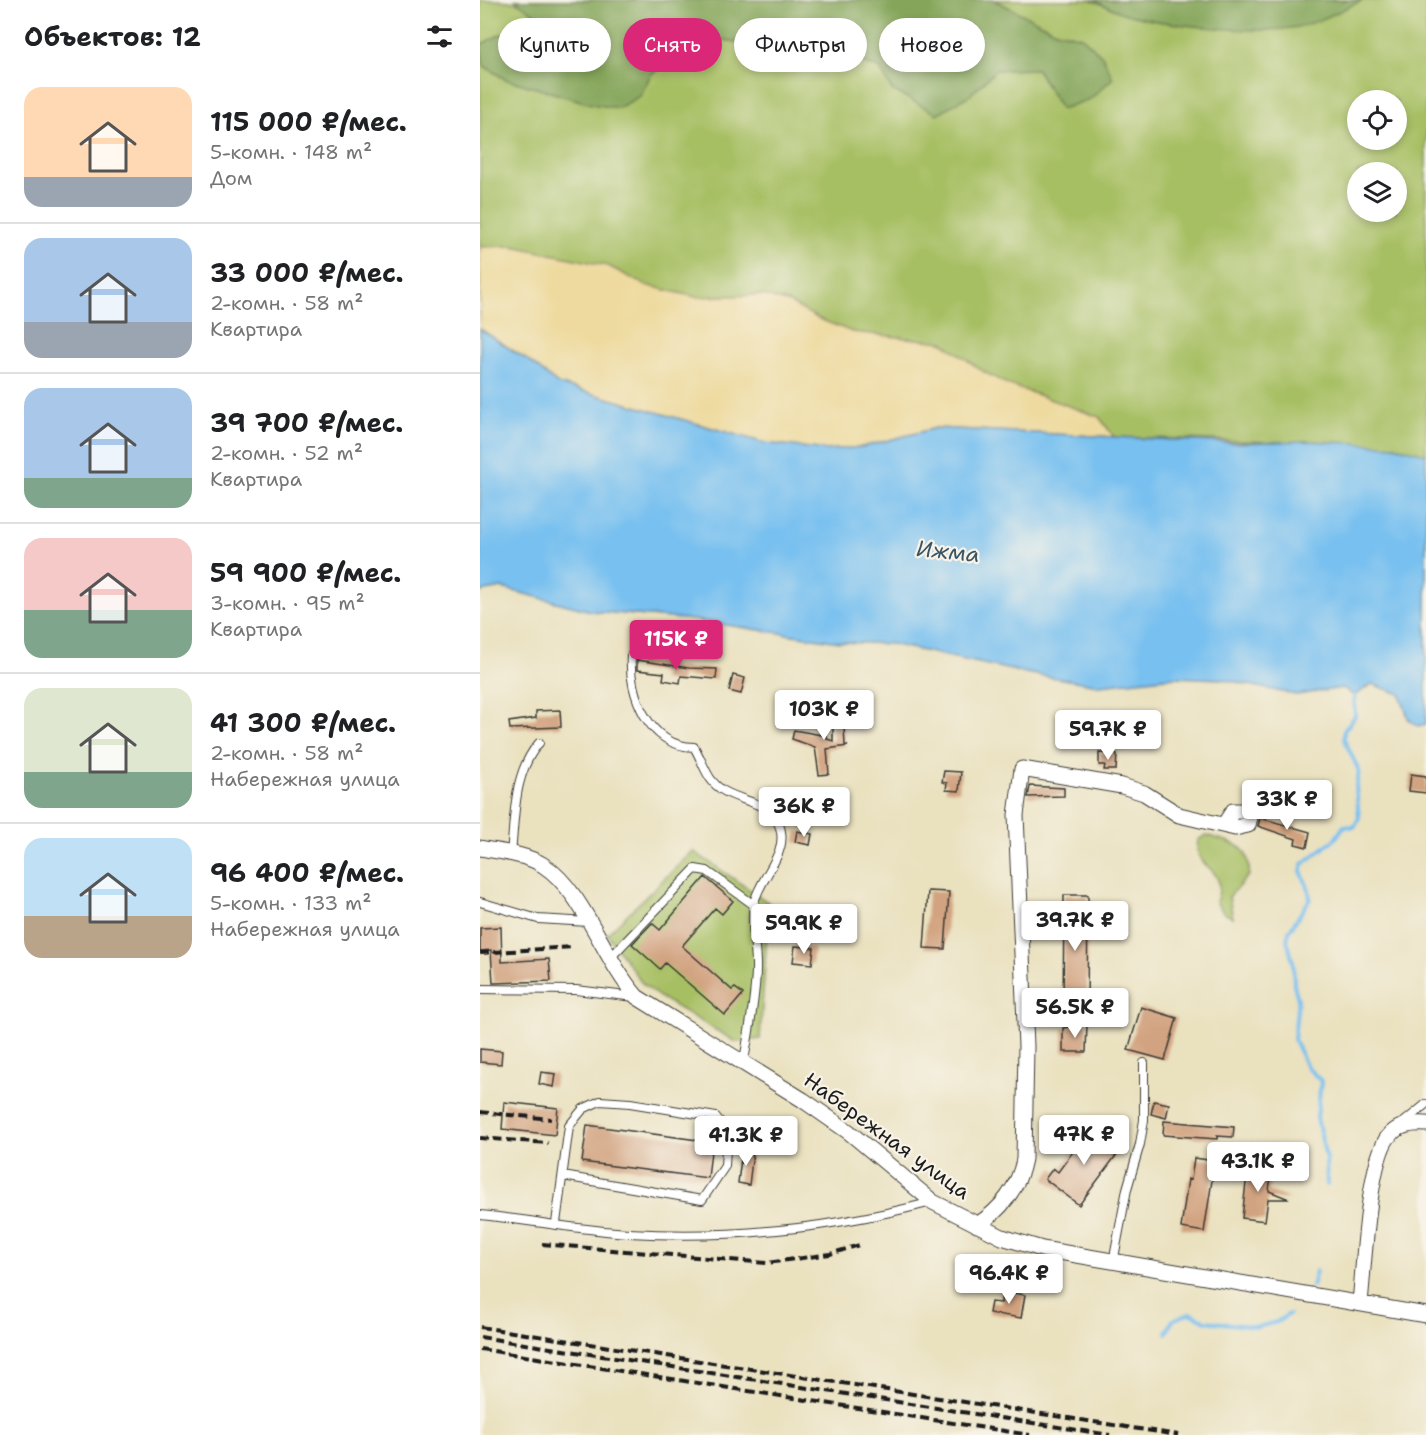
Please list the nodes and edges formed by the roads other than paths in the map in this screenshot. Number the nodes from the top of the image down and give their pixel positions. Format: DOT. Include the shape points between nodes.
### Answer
graph roads {
  1 [pos="631,656"];
  2 [pos="539,743"];
  3 [pos="1224,825"];
  4 [pos="480,848"];
  5 [pos="511,854"];
  6 [pos="480,902"];
  7 [pos="754,905"];
  8 [pos="589,922"];
  9 [pos="611,957"];
  10 [pos="480,989"];
  11 [pos="637,997"];
  12 [pos="744,1061"];
  13 [pos="1144,1063"];
  14 [pos="1426,1104"];
  15 [pos="1426,1124"];
  16 [pos="1396,1129"];
  17 [pos="563,1176"];
  18 [pos="933,1202"];
  19 [pos="480,1215"];
  20 [pos="556,1223"];
  21 [pos="977,1225"];
  22 [pos="1113,1263"];
  23 [pos="1360,1303"];
  24 [pos="1426,1315"];
  1 -- 7 [label="lane" via="631,681 654,730 675,743 694,747 715,784 764,808 778,824 778,855"];
  2 -- 5 [label="lane" via="530,754 518,786"];
  3 -- 21 [label="street" via="1179,815 1144,793 1122,786 1022,769 1016,815 1026,1046 1024,1159 1012,1191"];
  4 -- 5 [label="street, Набережная улица"];
  5 -- 8 [label="street, Набережная улица" via="553,873"];
  6 -- 8 [label="lane" via="538,919"];
  7 -- 9 [label="lane" via="707,870 695,869"];
  7 -- 12 [label="lane" via="756,969"];
  8 -- 9 [label="street, Набережная улица"];
  9 -- 11 [label="street, Набережная улица"];
  10 -- 11 [label="lane" via="576,990"];
  11 -- 12 [label="street, Набережная улица"];
  12 -- 18 [label="street, Набережная улица" via="849,1132"];
  13 -- 22 [label="lane" via="1140,1144"];
  14 -- 16 [label="lane"];
  15 -- 16 [label="street"];
  16 -- 23 [label="street" via="1387,1138 1379,1159"];
  17 -- 17 [label="lane" via="569,1126 583,1109 600,1101 716,1117 728,1131 725,1166 702,1200"];
  17 -- 20 [label="lane"];
  18 -- 20 [label="lane" via="822,1224 739,1233 626,1233"];
  18 -- 21 [label="street, Набережная улица"];
  19 -- 20 [label="lane"];
  21 -- 22 [label="street, Набережная улица" via="1041,1249"];
  22 -- 23 [label="street, Набережная улица"];
  23 -- 24 [label="street, Набережная улица"];
}
